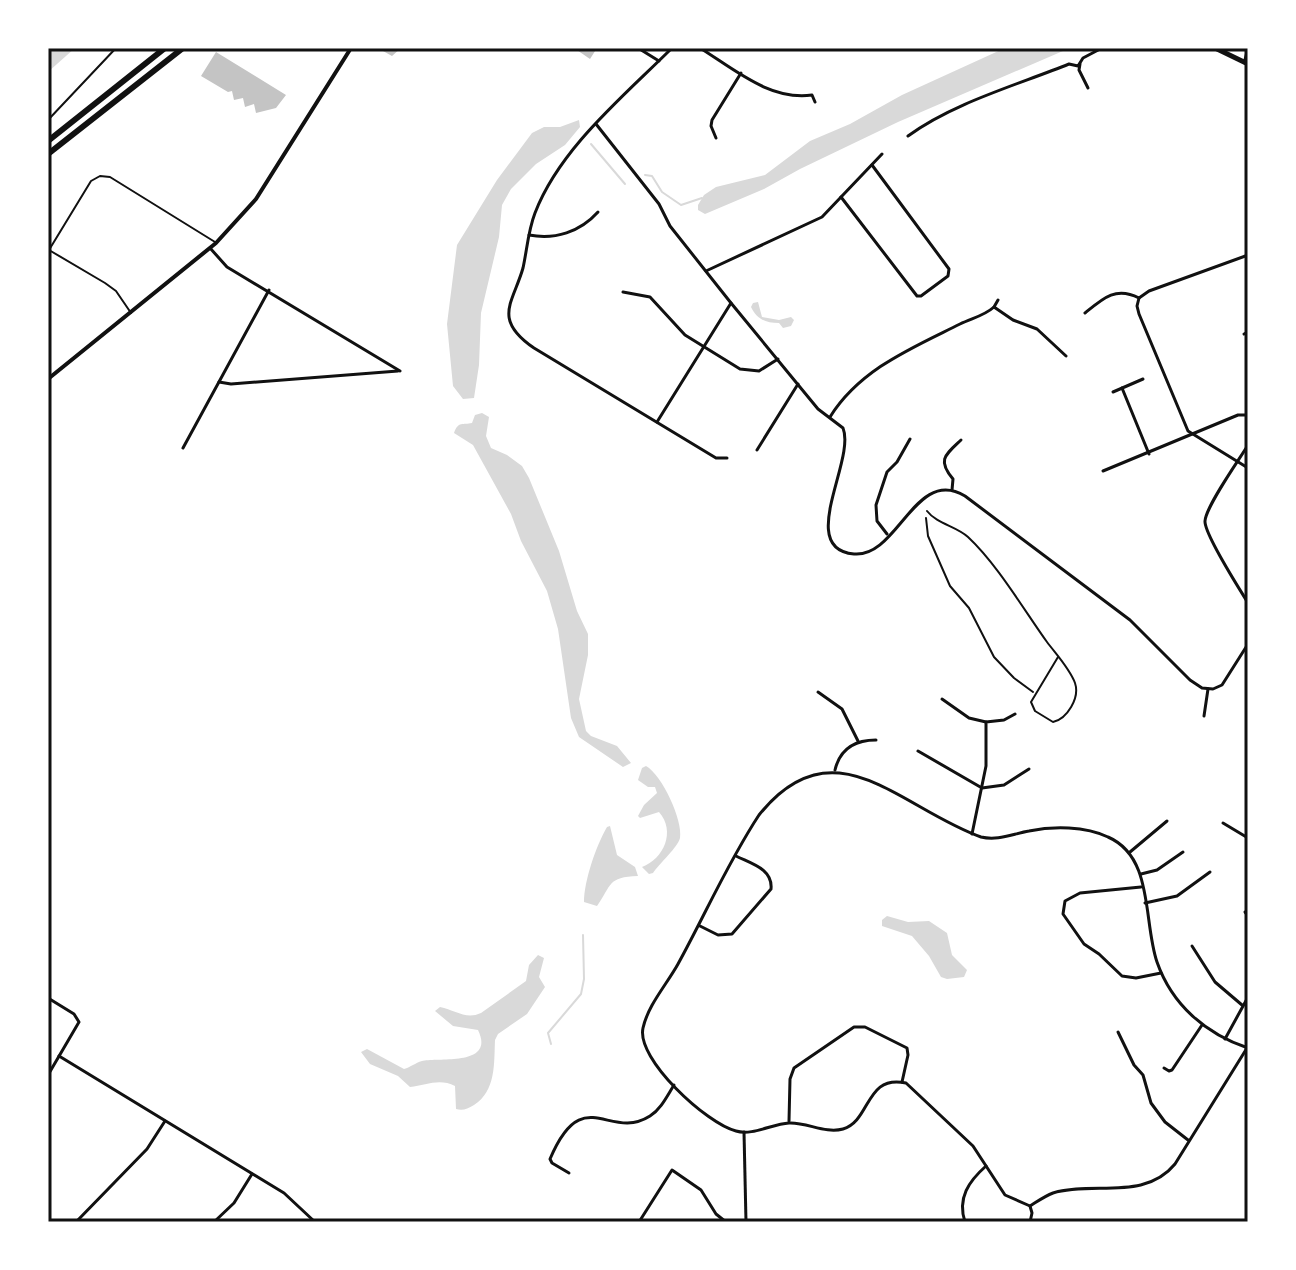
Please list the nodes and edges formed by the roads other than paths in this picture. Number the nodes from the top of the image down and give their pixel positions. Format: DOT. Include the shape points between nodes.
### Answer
graph roads {
  1 [pos="165,48"];
  2 [pos="183,48"];
  3 [pos="351,48"];
  4 [pos="638,48"];
  5 [pos="672,48"];
  6 [pos="700,48"];
  7 [pos="1102,48"];
  8 [pos="1215,48"];
  9 [pos="1247,60"];
  10 [pos="659,61"];
  11 [pos="1080,64"];
  12 [pos="741,73"];
  13 [pos="1088,88"];
  14 [pos="815,102"];
  15 [pos="596,124"];
  16 [pos="908,136"];
  17 [pos="716,138"];
  18 [pos="48,141"];
  19 [pos="48,154"];
  20 [pos="882,154"];
  21 [pos="872,165"];
  22 [pos="841,197"];
  23 [pos="598,212"];
  24 [pos="528,234"];
  25 [pos="216,243"];
  26 [pos="210,248"];
  27 [pos="1248,255"];
  28 [pos="706,271"];
  29 [pos="269,290"];
  30 [pos="623,292"];
  31 [pos="1139,298"];
  32 [pos="998,300"];
  33 [pos="731,303"];
  34 [pos="994,307"];
  35 [pos="131,313"];
  36 [pos="1085,313"];
  37 [pos="703,347"];
  38 [pos="1066,356"];
  39 [pos="778,359"];
  40 [pos="48,379"];
  41 [pos="1143,379"];
  42 [pos="219,382"];
  43 [pos="798,384"];
  44 [pos="1122,388"];
  45 [pos="1113,392"];
  46 [pos="1248,415"];
  47 [pos="830,417"];
  48 [pos="657,423"];
  49 [pos="1193,435"];
  50 [pos="910,439"];
  51 [pos="961,440"];
  52 [pos="1248,445"];
  53 [pos="183,448"];
  54 [pos="757,450"];
  55 [pos="1149,454"];
  56 [pos="727,458"];
  57 [pos="1238,462"];
  58 [pos="1248,468"];
  59 [pos="1103,471"];
  60 [pos="952,490"];
  61 [pos="928,513"];
  62 [pos="888,535"];
  63 [pos="1248,603"];
  64 [pos="1248,644"];
  65 [pos="1058,657"];
  66 [pos="1208,689"];
  67 [pos="818,692"];
  68 [pos="942,699"];
  69 [pos="1015,714"];
  70 [pos="1204,716"];
  71 [pos="986,722"];
  72 [pos="876,740"];
  73 [pos="858,741"];
  74 [pos="918,751"];
  75 [pos="1029,769"];
  76 [pos="835,771"];
  77 [pos="982,788"];
  78 [pos="1167,821"];
  79 [pos="1223,823"];
  80 [pos="972,834"];
  81 [pos="1248,838"];
  82 [pos="1130,852"];
  83 [pos="1183,852"];
  84 [pos="736,856"];
  85 [pos="1210,872"];
  86 [pos="1140,874"];
  87 [pos="1142,886"];
  88 [pos="1145,903"];
  89 [pos="700,926"];
  90 [pos="1192,946"];
  91 [pos="1161,973"];
  92 [pos="1248,997"];
  93 [pos="48,998"];
  94 [pos="1242,1005"];
  95 [pos="1202,1025"];
  96 [pos="1118,1032"];
  97 [pos="1225,1039"];
  98 [pos="1247,1048"];
  99 [pos="59,1056"];
  100 [pos="1164,1068"];
  101 [pos="48,1075"];
  102 [pos="902,1082"];
  103 [pos="674,1085"];
  104 [pos="165,1121"];
  105 [pos="789,1123"];
  106 [pos="744,1132"];
  107 [pos="1190,1141"];
  108 [pos="986,1166"];
  109 [pos="569,1173"];
  110 [pos="252,1174"];
  111 [pos="1030,1206"];
  112 [pos="637,1221"];
  113 [pos="76,1222"];
  114 [pos="214,1222"];
  115 [pos="315,1222"];
  116 [pos="726,1222"];
  117 [pos="746,1222"];
  118 [pos="965,1222"];
  119 [pos="1030,1222"];
  1 -- 18 [label="highway"];
  2 -- 19 [label="highway"];
  3 -- 25 [label="street" via="256,199"];
  4 -- 10 [label="street"];
  5 -- 10 [label="street"];
  6 -- 12 [label="street"];
  7 -- 11 [label="street"];
  8 -- 9 [label="main road"];
  10 -- 15 [label="street"];
  11 -- 13 [label="street"];
  11 -- 16 [label="street" via="930,121"];
  12 -- 14 [label="street" via="777,94 812,95"];
  12 -- 17 [label="street" via="712,120"];
  15 -- 24 [label="street" via="544,194"];
  15 -- 28 [label="street"];
  20 -- 21 [label="street"];
  21 -- 22 [label="street"];
  21 -- 22 [label="street" via="949,269 948,276 920,297 915,295"];
  22 -- 28 [label="street" via="822,217"];
  23 -- 24 [label="street" via="555,237"];
  24 -- 48 [label="street" via="509,301 515,331"];
  25 -- 26 [label="street"];
  25 -- 35 [label="lane" via="110,177 91,181 49,250 116,291"];
  26 -- 29 [label="street" via="227,267"];
  26 -- 35 [label="street"];
  27 -- 31 [label="street"];
  28 -- 33 [label="street"];
  29 -- 42 [label="street"];
  29 -- 42 [label="street" via="400,371"];
  30 -- 37 [label="street" via="650,297 682,333"];
  31 -- 36 [label="street" via="1113,293"];
  31 -- 49 [label="street" via="1139,314"];
  32 -- 34 [label="street"];
  33 -- 37 [label="street"];
  33 -- 39 [label="street"];
  34 -- 38 [label="street" via="1037,329"];
  34 -- 47 [label="street" via="875,368"];
  35 -- 40 [label="street"];
  37 -- 39 [label="street" via="746,371 759,371"];
  37 -- 48 [label="street"];
  39 -- 43 [label="street"];
  41 -- 44 [label="street"];
  42 -- 53 [label="street"];
  43 -- 47 [label="street"];
  43 -- 54 [label="street"];
  44 -- 45 [label="street"];
  44 -- 55 [label="street"];
  46 -- 49 [label="street"];
  47 -- 62 [label="street" via="843,428 847,445 827,521 830,538 844,552 858,554"];
  48 -- 56 [label="street" via="716,458"];
  49 -- 55 [label="street"];
  49 -- 57 [label="street"];
  50 -- 62 [label="street" via="887,472 876,505 877,521"];
  51 -- 60 [label="street" via="944,462"];
  52 -- 57 [label="street"];
  55 -- 59 [label="street"];
  57 -- 58 [label="street"];
  57 -- 63 [label="street" via="1207,512 1205,525"];
  60 -- 62 [label="street" via="929,494"];
  60 -- 66 [label="street" via="1119,611 1190,680"];
  61 -- 65 [label="lane" via="969,538"];
  64 -- 66 [label="street" via="1225,682"];
  65 -- 65 [label="lane" via="1075,684 1072,704 1053,722 1033,710 1031,702"];
  66 -- 70 [label="street"];
  67 -- 73 [label="street" via="842,709"];
  68 -- 71 [label="street" via="969,718"];
  69 -- 71 [label="street"];
  71 -- 77 [label="street"];
  72 -- 73 [label="street"];
  73 -- 76 [label="street" via="840,757"];
  74 -- 77 [label="street"];
  75 -- 77 [label="street" via="1004,785"];
  76 -- 80 [label="street" via="879,785"];
  76 -- 84 [label="street" via="803,777 780,793 759,815"];
  77 -- 80 [label="street"];
  78 -- 82 [label="street"];
  79 -- 81 [label="street"];
  80 -- 82 [label="street" via="995,839 1045,828 1084,830 1109,837"];
  82 -- 86 [label="street"];
  83 -- 86 [label="street"];
  84 -- 89 [label="street"];
  84 -- 89 [label="street" via="766,871 771,889 732,934 718,935"];
  85 -- 88 [label="street" via="1177,896"];
  86 -- 87 [label="street"];
  87 -- 88 [label="street"];
  87 -- 91 [label="street" via="1077,893 1065,901 1063,914 1084,944 1122,976"];
  88 -- 91 [label="street"];
  89 -- 103 [label="street" via="642,1031 647,1053"];
  90 -- 94 [label="street" via="1215,982"];
  91 -- 95 [label="street"];
  92 -- 94 [label="street"];
  93 -- 99 [label="street" via="78,1019"];
  94 -- 97 [label="street"];
  95 -- 97 [label="street"];
  95 -- 100 [label="street" via="1172,1070"];
  96 -- 107 [label="street" via="1143,1075 1154,1108"];
  97 -- 98 [label="street"];
  98 -- 107 [label="street"];
  99 -- 101 [label="street"];
  99 -- 104 [label="street"];
  102 -- 105 [label="street" via="877,1090 846,1128"];
  102 -- 105 [label="street" via="907,1048 865,1027 854,1027 794,1068"];
  102 -- 108 [label="street" via="970,1143"];
  103 -- 106 [label="street" via="719,1123"];
  103 -- 109 [label="street" via="655,1112 644,1118 628,1122 589,1116 571,1125 550,1159"];
  104 -- 110 [label="street"];
  104 -- 113 [label="street" via="147,1149"];
  105 -- 106 [label="street"];
  106 -- 117 [label="street"];
  107 -- 111 [label="street" via="1172,1168 1152,1182 1058,1192"];
  108 -- 111 [label="street" via="1005,1195"];
  108 -- 118 [label="street" via="965,1190"];
  110 -- 114 [label="street"];
  110 -- 115 [label="street" via="292,1199"];
  111 -- 119 [label="street"];
  112 -- 116 [label="street" via="672,1170 701,1190"];
}
